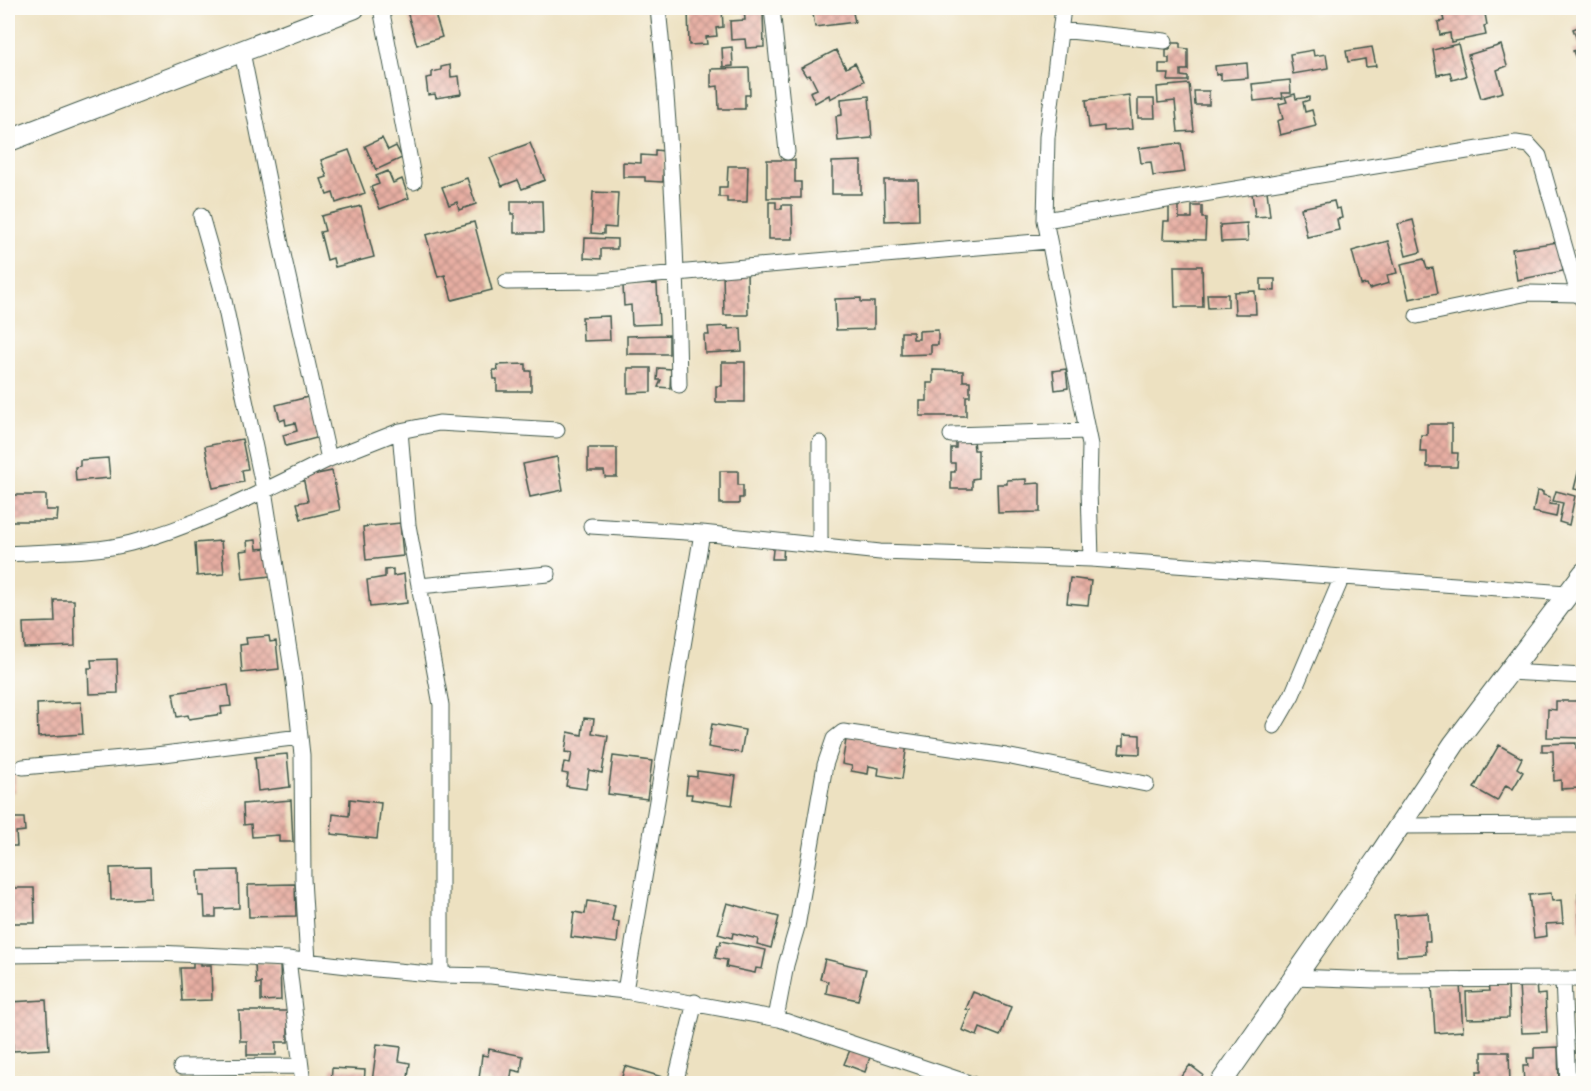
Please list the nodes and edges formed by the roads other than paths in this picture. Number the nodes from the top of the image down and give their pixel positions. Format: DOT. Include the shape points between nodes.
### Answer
graph roads {
  1 [pos="354,8"];
  2 [pos="381,8"];
  3 [pos="658,8"];
  4 [pos="772,8"];
  5 [pos="1063,8"];
  6 [pos="1060,30"];
  7 [pos="1165,41"];
  8 [pos="242,52"];
  9 [pos="8,141"];
  10 [pos="787,152"];
  11 [pos="414,182"];
  12 [pos="201,216"];
  13 [pos="1045,220"];
  14 [pos="1048,241"];
  15 [pos="676,273"];
  16 [pos="506,282"];
  17 [pos="1581,298"];
  18 [pos="1417,316"];
  19 [pos="679,385"];
  20 [pos="557,430"];
  21 [pos="400,431"];
  22 [pos="1087,431"];
  23 [pos="951,435"];
  24 [pos="820,443"];
  25 [pos="329,459"];
  26 [pos="264,490"];
  27 [pos="591,526"];
  28 [pos="702,533"];
  29 [pos="820,545"];
  30 [pos="8,554"];
  31 [pos="1091,559"];
  32 [pos="1584,573"];
  33 [pos="549,574"];
  34 [pos="1342,577"];
  35 [pos="419,586"];
  36 [pos="1567,593"];
  37 [pos="1508,672"];
  38 [pos="1584,676"];
  39 [pos="1274,726"];
  40 [pos="300,737"];
  41 [pos="22,767"];
  42 [pos="1146,784"];
  43 [pos="1584,825"];
  44 [pos="1399,826"];
  45 [pos="8,955"];
  46 [pos="288,959"];
  47 [pos="308,961"];
  48 [pos="441,975"];
  49 [pos="1294,977"];
  50 [pos="1584,979"];
  51 [pos="1563,980"];
  52 [pos="625,991"];
  53 [pos="695,1002"];
  54 [pos="776,1018"];
  55 [pos="301,1066"];
  56 [pos="181,1067"];
  57 [pos="303,1083"];
  58 [pos="675,1083"];
  59 [pos="972,1083"];
  60 [pos="1220,1083"];
  61 [pos="1568,1083"];
  1 -- 8 [label="street"];
  2 -- 11 [label="street"];
  3 -- 15 [label="street" via="667,95"];
  4 -- 10 [label="street"];
  5 -- 6 [label="street"];
  6 -- 7 [label="street"];
  6 -- 13 [label="street" via="1047,137"];
  8 -- 9 [label="street"];
  8 -- 25 [label="street"];
  12 -- 26 [label="street" via="221,286"];
  13 -- 14 [label="street"];
  13 -- 17 [label="street" via="1516,142 1529,146 1539,156"];
  14 -- 15 [label="street"];
  14 -- 22 [label="street"];
  15 -- 16 [label="street" via="601,281"];
  15 -- 19 [label="street"];
  17 -- 18 [label="street" via="1528,293"];
  20 -- 21 [label="street" via="440,423"];
  21 -- 25 [label="street"];
  21 -- 35 [label="street" via="408,525"];
  22 -- 23 [label="street"];
  22 -- 31 [label="street"];
  24 -- 29 [label="street"];
  25 -- 26 [label="street"];
  26 -- 30 [label="street" via="210,516 130,543"];
  26 -- 40 [label="street"];
  27 -- 28 [label="street"];
  28 -- 29 [label="street"];
  28 -- 52 [label="street"];
  29 -- 31 [label="street" via="880,552"];
  31 -- 34 [label="street"];
  32 -- 36 [label="street"];
  33 -- 35 [label="street"];
  34 -- 36 [label="street"];
  34 -- 39 [label="street" via="1292,695"];
  35 -- 48 [label="street" via="441,705"];
  36 -- 37 [label="street"];
  37 -- 38 [label="street"];
  37 -- 44 [label="street"];
  40 -- 41 [label="street"];
  40 -- 47 [label="street"];
  42 -- 54 [label="street" via="1006,756 843,732 834,739 825,765 797,927"];
  43 -- 44 [label="street"];
  44 -- 49 [label="street"];
  45 -- 46 [label="street" via="156,953"];
  46 -- 47 [label="street"];
  46 -- 55 [label="street"];
  47 -- 48 [label="street"];
  48 -- 52 [label="street" via="491,976"];
  49 -- 51 [label="street"];
  49 -- 60 [label="street"];
  50 -- 51 [label="street"];
  51 -- 61 [label="street"];
  52 -- 53 [label="street"];
  53 -- 54 [label="street"];
  53 -- 58 [label="street"];
  54 -- 59 [label="street"];
  55 -- 56 [label="street"];
  55 -- 57 [label="street"];
}
